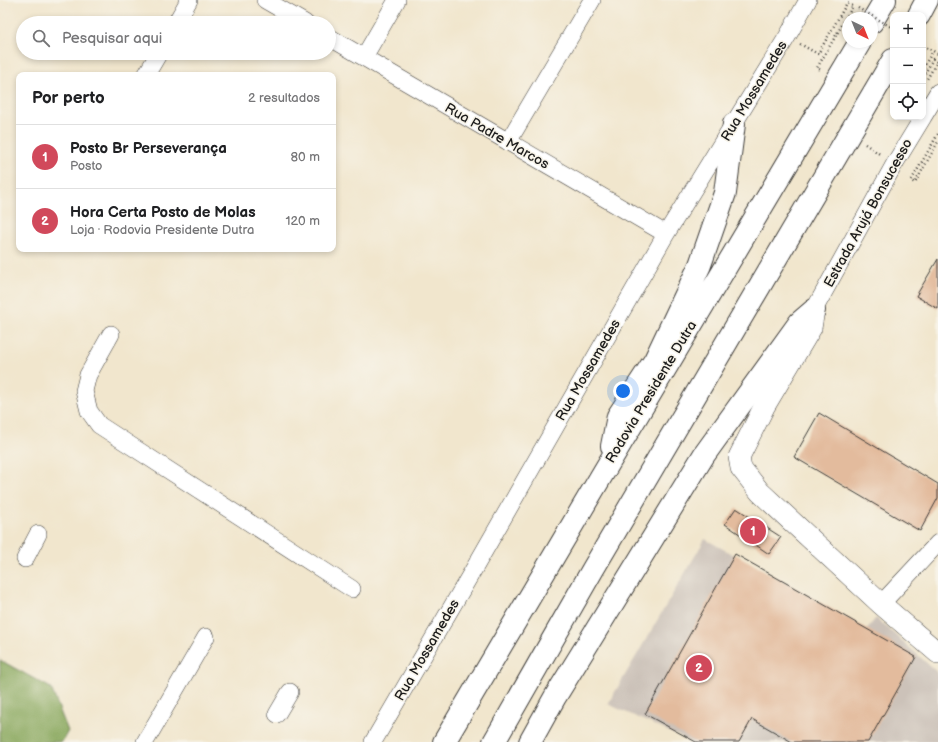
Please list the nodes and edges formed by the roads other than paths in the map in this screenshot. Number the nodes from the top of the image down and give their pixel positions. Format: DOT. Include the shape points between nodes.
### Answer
graph roads {
  1 [pos="188,0"];
  2 [pos="265,0"];
  3 [pos="397,0"];
  4 [pos="592,0"];
  5 [pos="808,0"];
  6 [pos="885,0"];
  7 [pos="927,0"];
  8 [pos="869,12"];
  9 [pos="921,12"];
  10 [pos="180,16"];
  11 [pos="293,16"];
  12 [pos="336,41"];
  13 [pos="856,48"];
  14 [pos="364,57"];
  15 [pos="155,60"];
  16 [pos="890,65"];
  17 [pos="148,72"];
  18 [pos="932,86"];
  19 [pos="926,107"];
  20 [pos="921,120"];
  21 [pos="734,124"];
  22 [pos="508,142"];
  23 [pos="666,234"];
  24 [pos="814,310"];
  25 [pos="111,334"];
  26 [pos="609,463"];
  27 [pos="38,534"];
  28 [pos="938,543"];
  29 [pos="25,559"];
  30 [pos="352,589"];
  31 [pos="881,604"];
  32 [pos="206,637"];
  33 [pos="938,653"];
  34 [pos="290,692"];
  35 [pos="277,714"];
  36 [pos="145,742"];
  37 [pos="373,742"];
  38 [pos="444,742"];
  39 [pos="494,742"];
  40 [pos="530,742"];
  1 -- 10 [label="street"];
  2 -- 11 [label="street"];
  3 -- 14 [label="street"];
  4 -- 22 [label="street"];
  5 -- 21 [label="street, Rua Mossamedes"];
  6 -- 8 [label="highway"];
  7 -- 9 [label="highway"];
  12 -- 14 [label="street, Rua Padre Marcos"];
  13 -- 26 [label="highway, Rodovia Presidente Dutra"];
  14 -- 22 [label="street, Rua Padre Marcos"];
  15 -- 17 [label="street"];
  16 -- 39 [label="highway"];
  18 -- 19 [label="street, Estrada Arujá Bonsucesso"];
  20 -- 24 [label="street, Estrada Arujá Bonsucesso"];
  21 -- 23 [label="street, Rua Mossamedes"];
  21 -- 26 [label="highway" via="725,193 700,266 655,360 618,416"];
  22 -- 23 [label="street, Rua Padre Marcos"];
  23 -- 37 [label="street, Rua Mossamedes"];
  24 -- 31 [label="main road" via="811,328 739,456 741,468 760,492"];
  24 -- 40 [label="highway" via="800,322 704,455"];
  25 -- 30 [label="street" via="88,375 84,392 89,411 99,425"];
  26 -- 38 [label="highway, Rodovia Presidente Dutra"];
  27 -- 29 [label="street"];
  28 -- 31 [label="street"];
  31 -- 33 [label="main road"];
  32 -- 36 [label="street"];
  34 -- 35 [label="street"];
}
